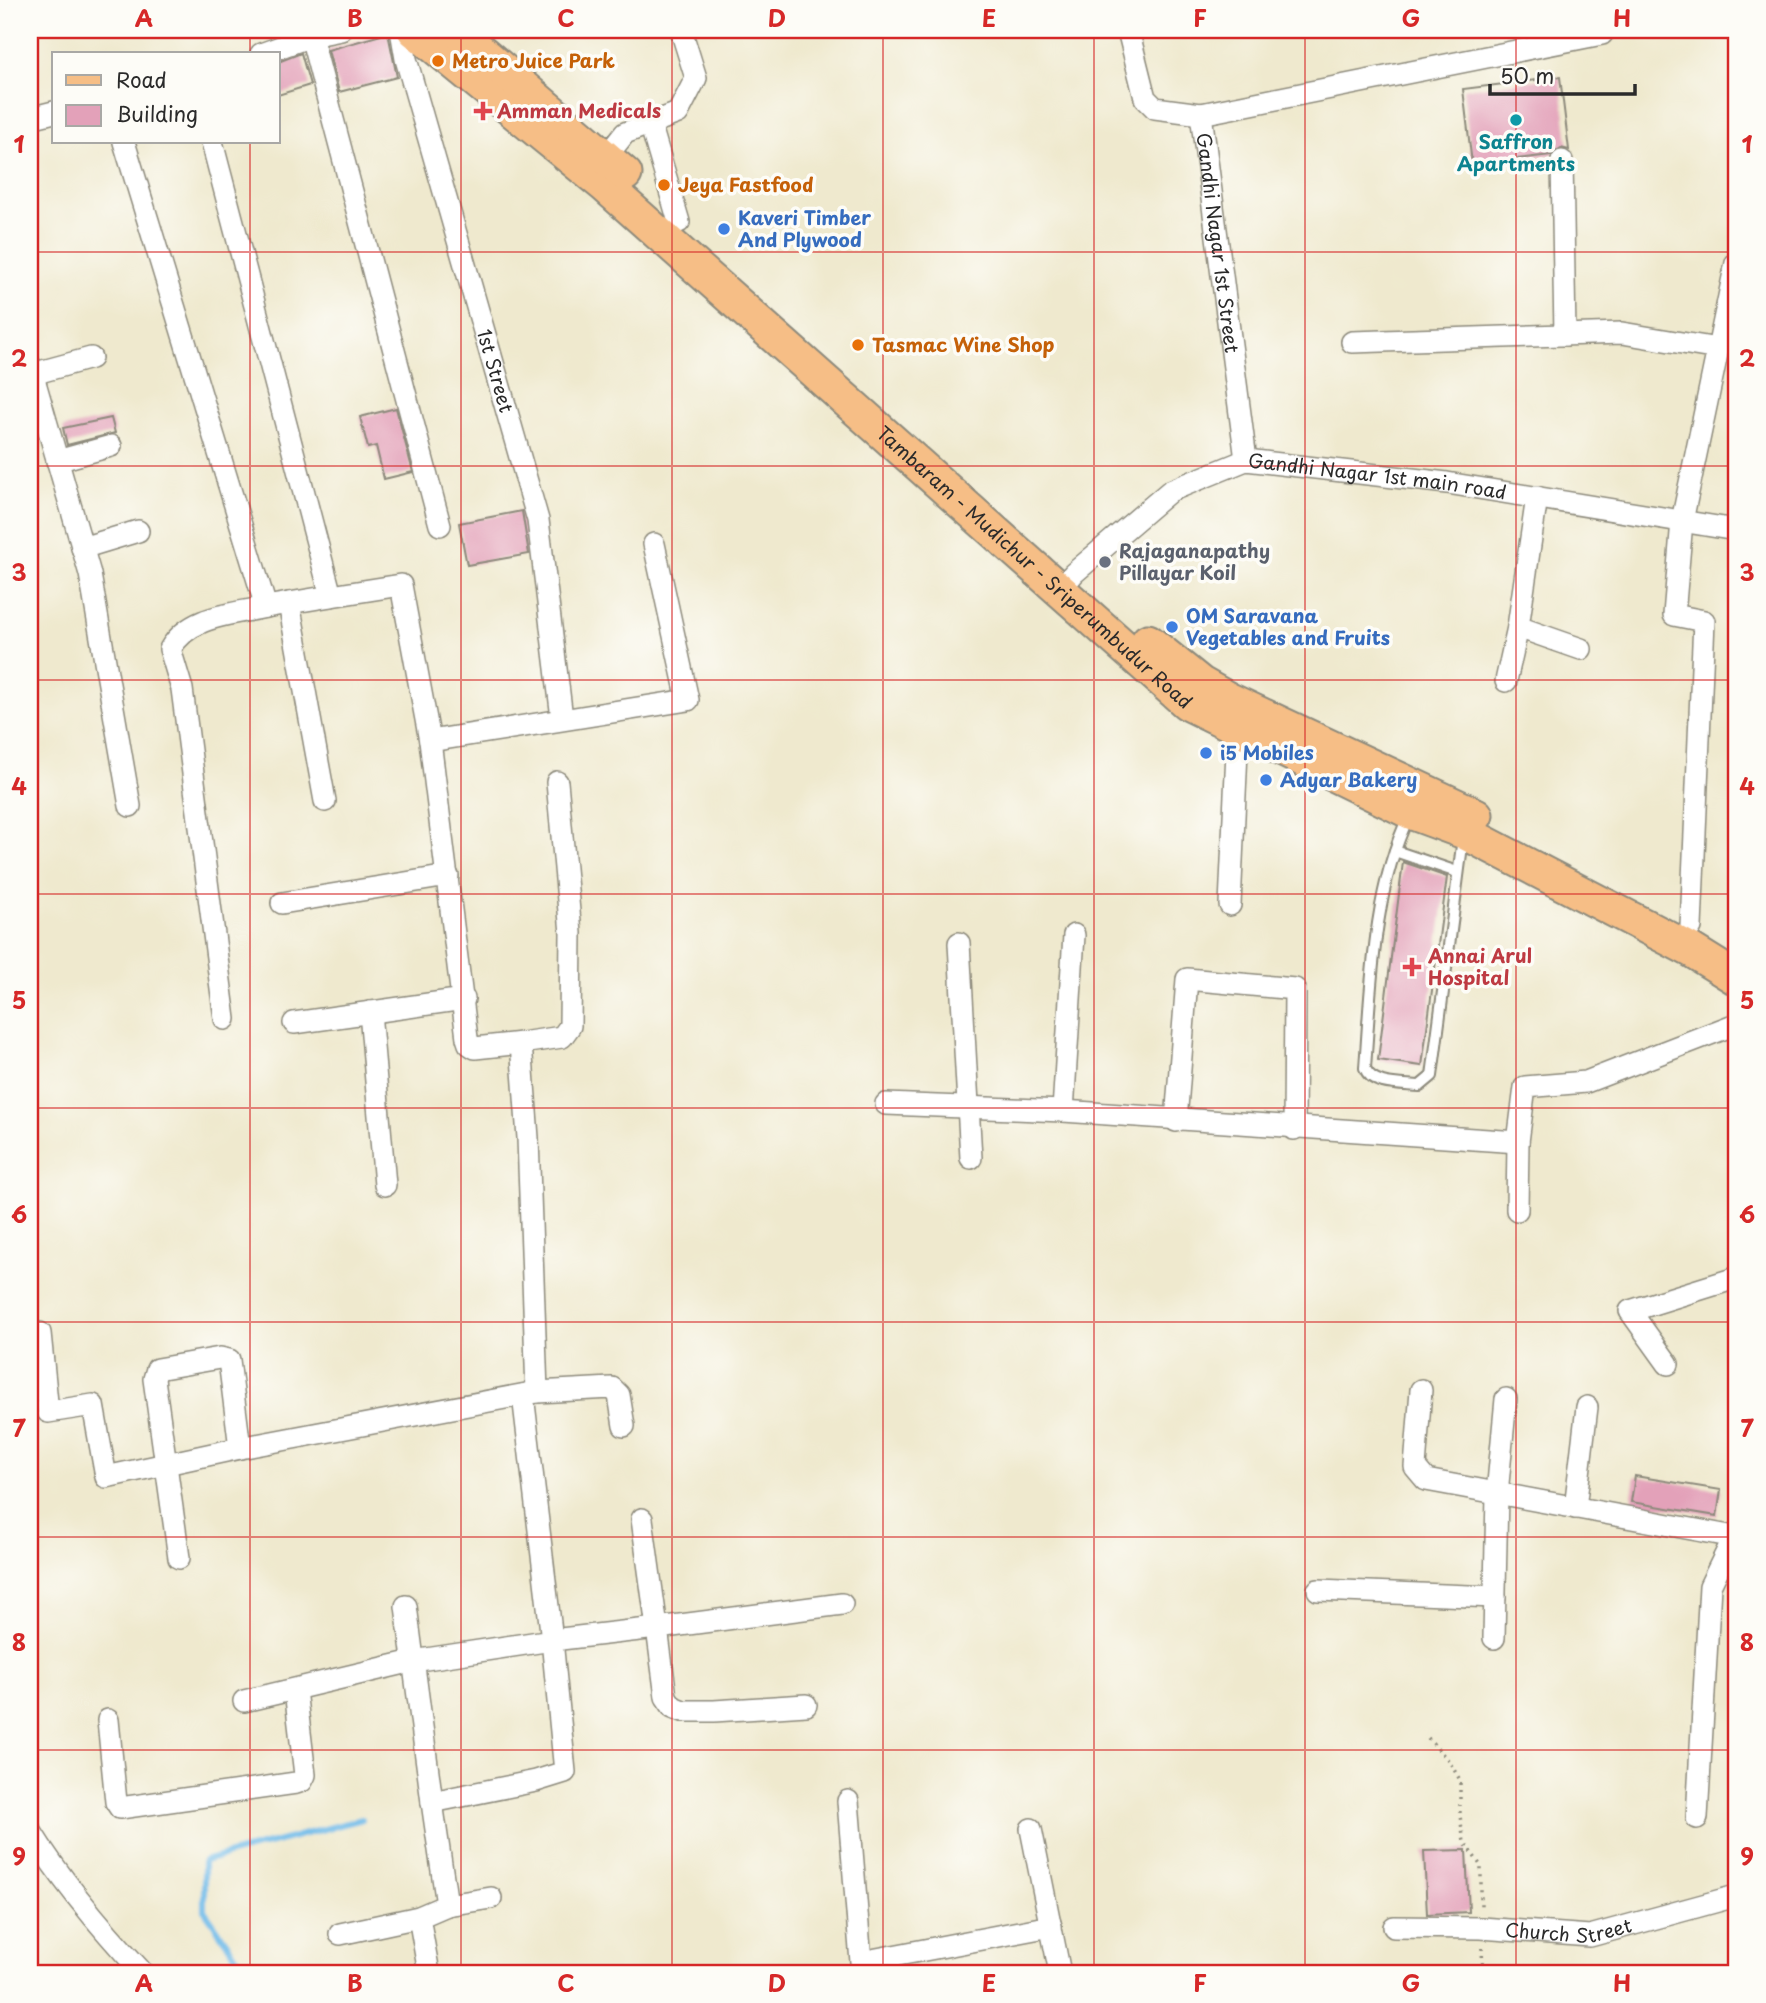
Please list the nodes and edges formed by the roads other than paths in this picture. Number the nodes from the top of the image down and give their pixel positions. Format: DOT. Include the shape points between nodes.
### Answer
graph roads {
  1 [pos="341,30"];
  2 [pos="401,30"];
  3 [pos="414,30"];
  4 [pos="456,30"];
  5 [pos="681,30"];
  6 [pos="1128,30"];
  7 [pos="1602,32"];
  8 [pos="311,36"];
  9 [pos="267,52"];
  10 [pos="52,112"];
  11 [pos="1201,114"];
  12 [pos="30,118"];
  13 [pos="650,123"];
  14 [pos="125,144"];
  15 [pos="213,144"];
  16 [pos="606,157"];
  17 [pos="1562,161"];
  18 [pos="679,222"];
  19 [pos="1736,263"];
  20 [pos="1565,335"];
  21 [pos="1352,342"];
  22 [pos="1718,349"];
  23 [pos="91,358"];
  24 [pos="31,370"];
  25 [pos="111,446"];
  26 [pos="1245,460"];
  27 [pos="57,461"];
  28 [pos="1537,498"];
  29 [pos="1682,521"];
  30 [pos="440,525"];
  31 [pos="1736,530"];
  32 [pos="138,531"];
  33 [pos="654,544"];
  34 [pos="82,548"];
  35 [pos="1067,582"];
  36 [pos="331,596"];
  37 [pos="289,603"];
  38 [pos="266,607"];
  39 [pos="1518,627"];
  40 [pos="1581,649"];
  41 [pos="1506,681"];
  42 [pos="562,718"];
  43 [pos="1238,729"];
  44 [pos="430,741"];
  45 [pos="556,782"];
  46 [pos="325,801"];
  47 [pos="130,806"];
  48 [pos="1410,812"];
  49 [pos="1464,832"];
  50 [pos="1395,852"];
  51 [pos="1457,872"];
  52 [pos="448,876"];
  53 [pos="282,902"];
  54 [pos="1230,905"];
  55 [pos="1691,927"];
  56 [pos="1074,935"];
  57 [pos="958,943"];
  58 [pos="1736,955"];
  59 [pos="1736,978"];
  60 [pos="464,999"];
  61 [pos="370,1012"];
  62 [pos="225,1019"];
  63 [pos="294,1023"];
  64 [pos="1736,1024"];
  65 [pos="521,1043"];
  66 [pos="886,1104"];
  67 [pos="968,1106"];
  68 [pos="1063,1111"];
  69 [pos="1176,1121"];
  70 [pos="1294,1129"];
  71 [pos="1518,1142"];
  72 [pos="971,1158"];
  73 [pos="385,1185"];
  74 [pos="1517,1210"];
  75 [pos="1736,1278"];
  76 [pos="40,1333"];
  77 [pos="1668,1364"];
  78 [pos="1421,1390"];
  79 [pos="530,1394"];
  80 [pos="1506,1399"];
  81 [pos="1587,1408"];
  82 [pos="624,1426"];
  83 [pos="240,1448"];
  84 [pos="166,1464"];
  85 [pos="1497,1494"];
  86 [pos="1576,1508"];
  87 [pos="642,1519"];
  88 [pos="1735,1535"];
  89 [pos="179,1558"];
  90 [pos="1318,1590"];
  91 [pos="1495,1597"];
  92 [pos="842,1604"];
  93 [pos="406,1606"];
  94 [pos="657,1628"];
  95 [pos="1494,1638"];
  96 [pos="552,1640"];
  97 [pos="413,1661"];
  98 [pos="295,1690"];
  99 [pos="244,1701"];
  100 [pos="806,1705"];
  101 [pos="108,1720"];
  102 [pos="848,1801"];
  103 [pos="432,1802"];
  104 [pos="1697,1818"];
  105 [pos="1031,1829"];
  106 [pos="30,1830"];
  107 [pos="1736,1896"];
  108 [pos="491,1898"];
  109 [pos="447,1905"];
  110 [pos="419,1917"];
  111 [pos="1051,1926"];
  112 [pos="1394,1927"];
  113 [pos="340,1934"];
  114 [pos="142,1973"];
  115 [pos="429,1973"];
  116 [pos="1060,1973"];
  1 -- 8 [label="street"];
  2 -- 42 [label="street, 1st Street" via="538,520"];
  3 -- 35 [label="main road, Tambaram - Mudichur - Sriperumbudur Road" via="604,185"];
  4 -- 16 [label="main road, Tambaram - Mudichur - Sriperumbudur Road"];
  5 -- 13 [label="street" via="696,78 678,113"];
  6 -- 11 [label="street, Gandhi Nagar 1st Street" via="1145,97 1155,108"];
  7 -- 11 [label="street"];
  8 -- 9 [label="street"];
  8 -- 30 [label="street"];
  10 -- 12 [label="street"];
  11 -- 26 [label="street, Gandhi Nagar 1st Street"];
  13 -- 16 [label="street" via="625,133"];
  13 -- 18 [label="street"];
  14 -- 38 [label="street"];
  15 -- 36 [label="street"];
  16 -- 18 [label="main road, Tambaram - Mudichur - Sriperumbudur Road"];
  17 -- 20 [label="street"];
  18 -- 35 [label="main road, Tambaram - Mudichur - Sriperumbudur Road"];
  19 -- 22 [label="street"];
  20 -- 21 [label="street"];
  20 -- 22 [label="street" via="1622,333"];
  22 -- 29 [label="street"];
  23 -- 24 [label="street"];
  24 -- 27 [label="street"];
  25 -- 27 [label="street"];
  26 -- 28 [label="street, Gandhi Nagar 1st main road"];
  26 -- 35 [label="street, Gandhi Nagar 1st main road" via="1170,492"];
  27 -- 34 [label="street"];
  28 -- 29 [label="street, Gandhi Nagar 1st main road"];
  28 -- 39 [label="street"];
  29 -- 31 [label="street, Gandhi Nagar 1st main road"];
  29 -- 55 [label="street" via="1674,615 1703,621"];
  32 -- 34 [label="street"];
  33 -- 42 [label="street" via="688,700"];
  34 -- 47 [label="street"];
  35 -- 43 [label="main road, Tambaram - Mudichur - Sriperumbudur Road" via="1187,703"];
  35 -- 55 [label="main road, Tambaram - Mudichur - Sriperumbudur Road" via="1230,701 1470,812"];
  36 -- 37 [label="street"];
  36 -- 44 [label="street" via="401,585"];
  37 -- 38 [label="street"];
  37 -- 46 [label="street"];
  38 -- 62 [label="street" via="195,622 179,634 170,649 181,689"];
  39 -- 40 [label="street"];
  39 -- 41 [label="street"];
  42 -- 44 [label="street"];
  43 -- 48 [label="main road, Tambaram - Mudichur - Sriperumbudur Road"];
  43 -- 54 [label="street"];
  44 -- 52 [label="street"];
  45 -- 65 [label="street" via="571,933 570,1026 562,1037"];
  48 -- 49 [label="main road, Tambaram - Mudichur - Sriperumbudur Road"];
  48 -- 50 [label="lane"];
  49 -- 51 [label="lane"];
  49 -- 59 [label="main road, Tambaram - Mudichur - Sriperumbudur Road"];
  50 -- 51 [label="lane"];
  50 -- 51 [label="lane" via="1383,894 1370,994 1365,1068 1376,1080 1420,1086 1432,1076"];
  52 -- 53 [label="street"];
  52 -- 60 [label="street"];
  55 -- 58 [label="main road, Tambaram - Mudichur - Sriperumbudur Road"];
  56 -- 68 [label="street"];
  57 -- 67 [label="street"];
  60 -- 61 [label="street"];
  60 -- 65 [label="street" via="469,1044 475,1048"];
  61 -- 63 [label="street"];
  61 -- 73 [label="street"];
  64 -- 71 [label="street" via="1586,1082 1525,1087"];
  65 -- 79 [label="street" via="528,1138"];
  66 -- 67 [label="street"];
  67 -- 68 [label="street"];
  67 -- 72 [label="street"];
  68 -- 69 [label="street"];
  69 -- 70 [label="street"];
  69 -- 70 [label="street" via="1187,979 1295,989"];
  70 -- 71 [label="street"];
  71 -- 74 [label="street"];
  75 -- 77 [label="street" via="1630,1311"];
  76 -- 84 [label="street" via="48,1412 93,1405 106,1477"];
  78 -- 85 [label="street" via="1415,1468 1426,1480"];
  79 -- 82 [label="street" via="612,1388 620,1395"];
  79 -- 83 [label="street"];
  79 -- 96 [label="street"];
  80 -- 85 [label="street"];
  81 -- 86 [label="street"];
  83 -- 84 [label="street"];
  83 -- 84 [label="street" via="229,1360 157,1369 154,1379"];
  84 -- 89 [label="street"];
  85 -- 86 [label="street"];
  85 -- 91 [label="street"];
  86 -- 88 [label="street"];
  87 -- 94 [label="street"];
  88 -- 104 [label="street" via="1710,1586"];
  90 -- 91 [label="street"];
  91 -- 95 [label="street"];
  92 -- 94 [label="street"];
  93 -- 97 [label="street"];
  94 -- 96 [label="street"];
  94 -- 100 [label="street" via="666,1697 673,1707 714,1711"];
  96 -- 97 [label="street"];
  96 -- 103 [label="street" via="565,1772"];
  97 -- 98 [label="street"];
  97 -- 103 [label="street"];
  98 -- 99 [label="street"];
  98 -- 101 [label="street" via="305,1775 296,1783 120,1808"];
  102 -- 111 [label="street" via="861,1962"];
  103 -- 109 [label="street"];
  105 -- 111 [label="street"];
  106 -- 114 [label="street" via="65,1881"];
  107 -- 112 [label="street, Church Street" via="1590,1936"];
  108 -- 109 [label="street"];
  109 -- 110 [label="street"];
  110 -- 113 [label="street"];
  110 -- 115 [label="street"];
  111 -- 116 [label="street"];
}
